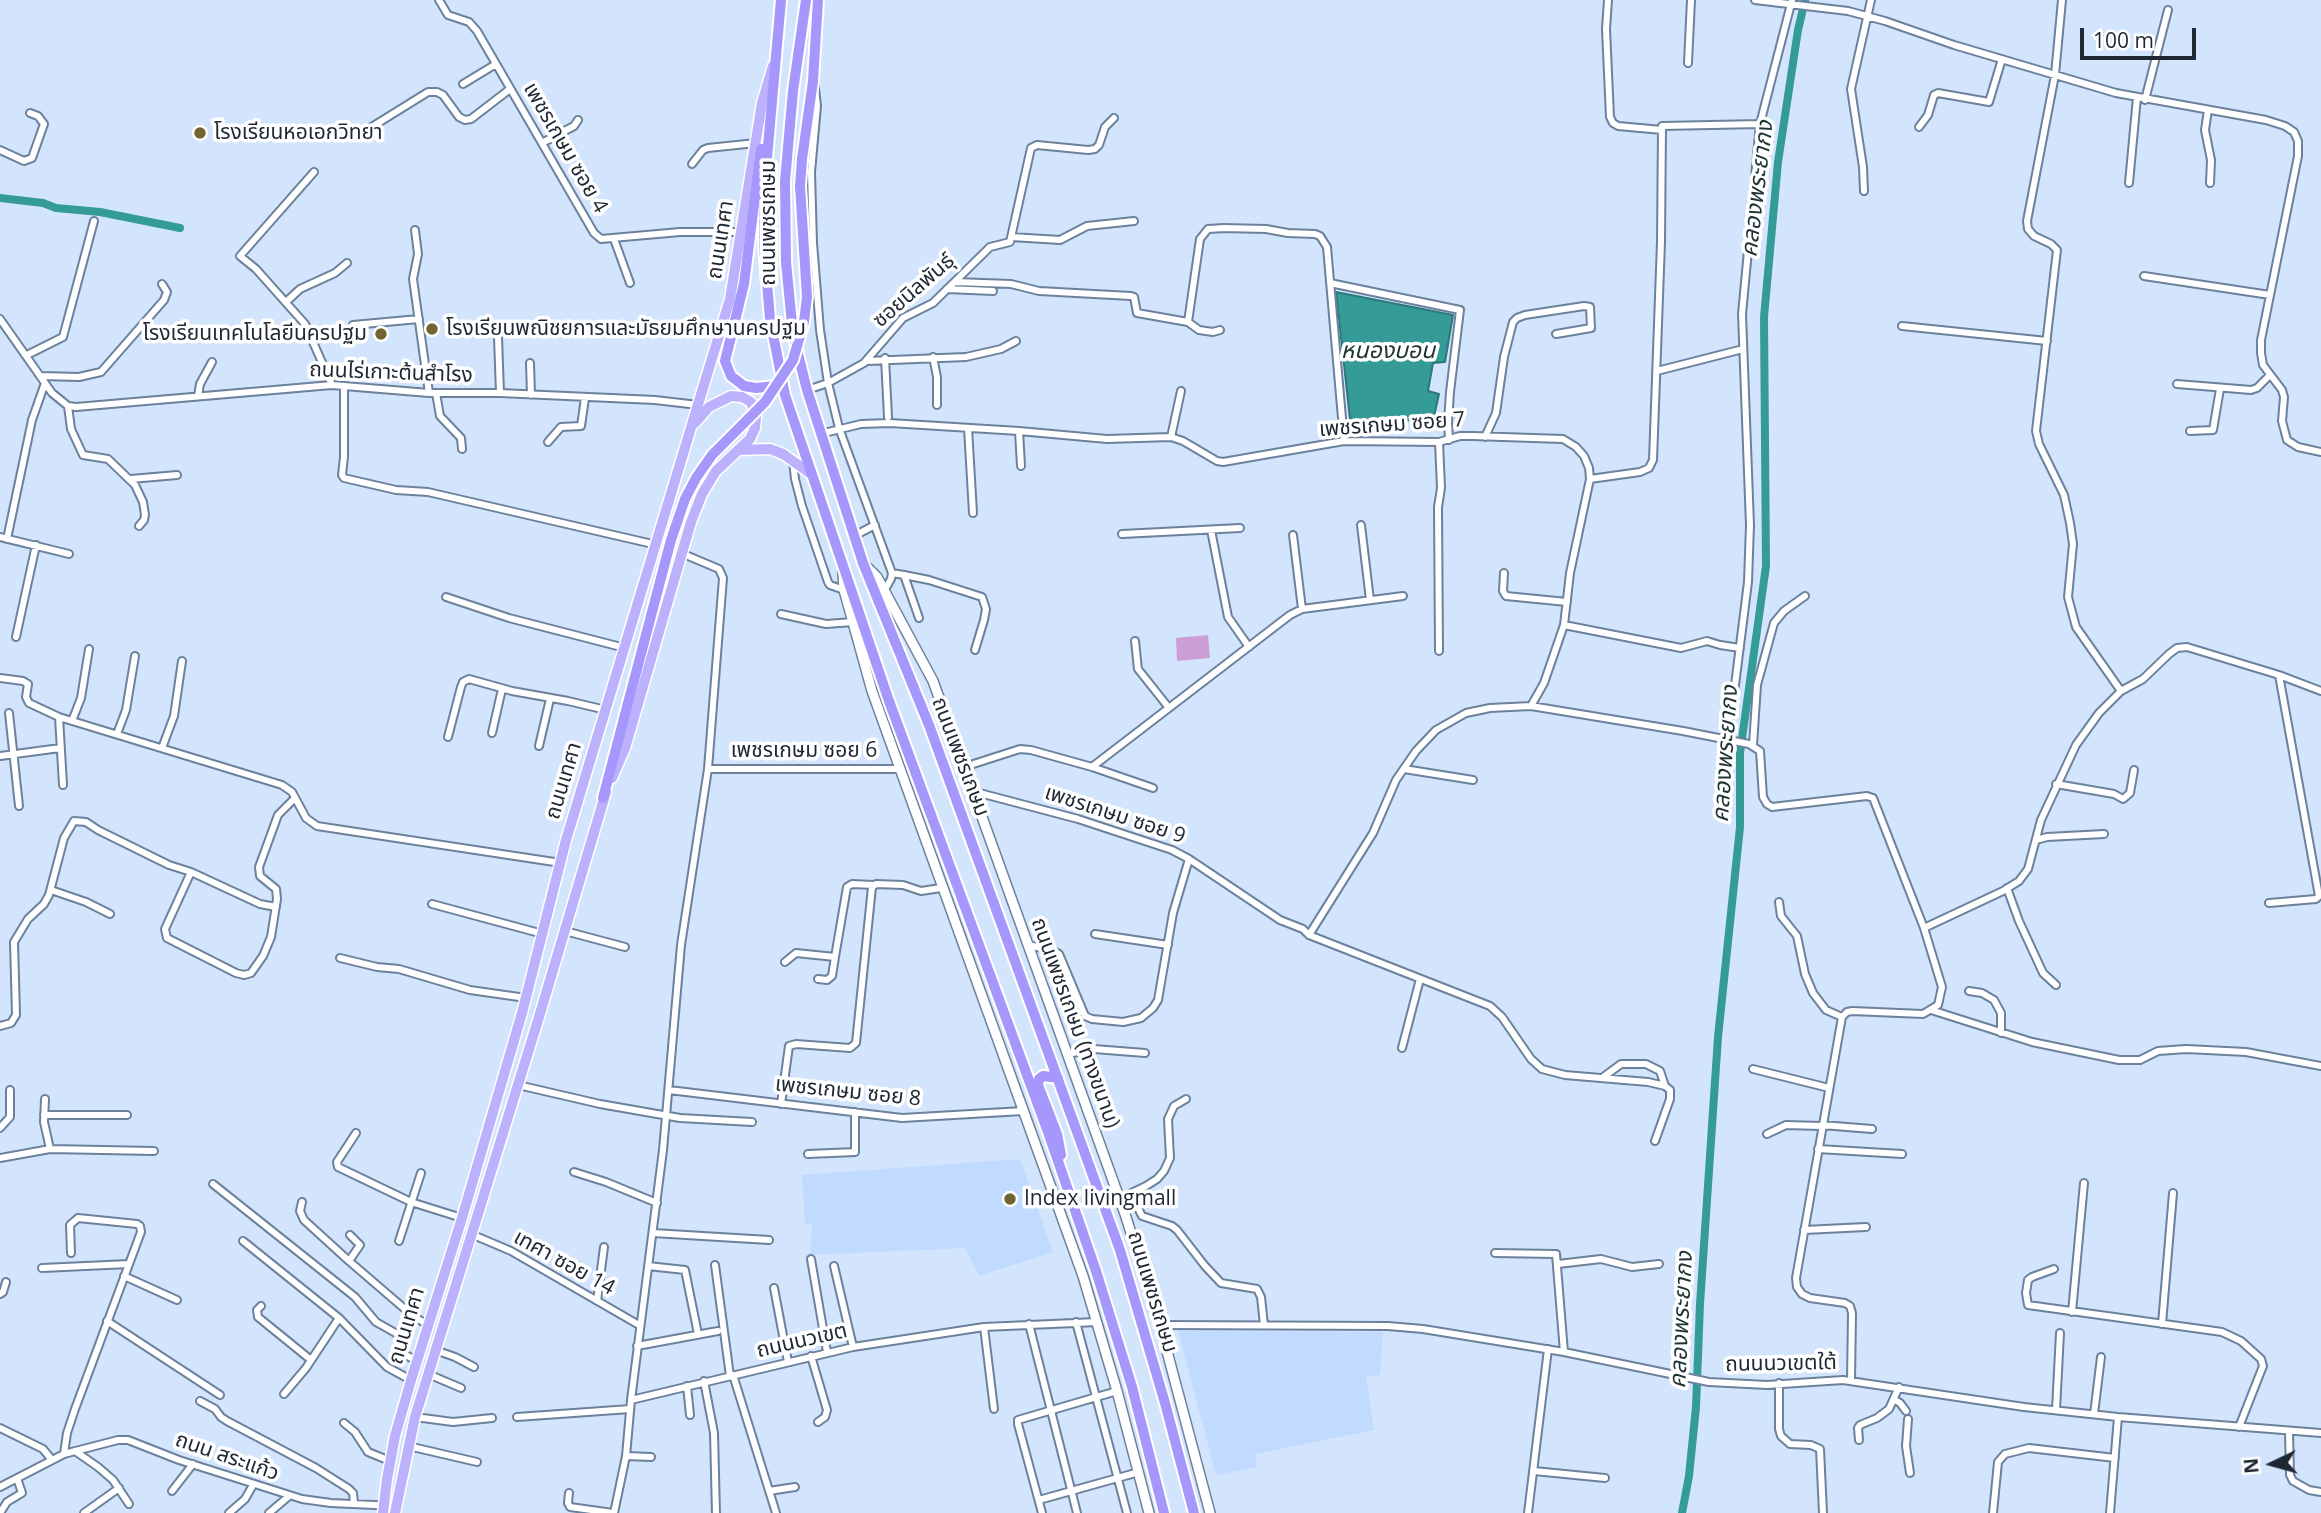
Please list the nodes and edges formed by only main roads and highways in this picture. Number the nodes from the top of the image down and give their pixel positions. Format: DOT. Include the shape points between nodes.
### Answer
graph roads {
  1 [pos="782,0"];
  2 [pos="806,0"];
  3 [pos="818,0"];
  4 [pos="776,60"];
  5 [pos="771,115"];
  6 [pos="775,386"];
  7 [pos="694,425"];
  8 [pos="739,450"];
  9 [pos="811,474"];
  10 [pos="842,562"];
  11 [pos="863,563"];
  12 [pos="603,798"];
  13 [pos="539,954"];
  14 [pos="556,959"];
  15 [pos="522,1013"];
  16 [pos="539,1017"];
  17 [pos="1058,1078"];
  18 [pos="1062,1172"];
  19 [pos="383,1509"];
  20 [pos="395,1509"];
  21 [pos="1149,1513"];
  22 [pos="1164,1513"];
  23 [pos="1194,1513"];
  24 [pos="1210,1513"];
  1 -- 4 [label="highway, ถนนเพชรเกษม"];
  2 -- 11 [label="highway, ถนนเพชรเกษม" via="785,181 793,334"];
  3 -- 6 [label="highway, bridge" via="802,159 801,216 807,272 804,322 793,360"];
  4 -- 5 [label="highway, ถนนเพชรเกษม"];
  4 -- 7 [label="main road, ถนนเทศา" via="755,143 730,299"];
  5 -- 6 [label="highway" via="758,168 744,284 724,361 727,371 744,386"];
  5 -- 9 [label="highway, ถนนเพชรเกษม" via="764,246 770,319 785,395"];
  6 -- 12 [label="highway, bridge" via="712,456 685,499"];
  7 -- 8 [label="main road, ถนนเทศา" via="719,401 742,397 751,402 756,417 750,439"];
  7 -- 13 [label="main road, ถนนเทศา" via="561,863"];
  8 -- 9 [label="main road" via="769,449"];
  8 -- 12 [label="main road, ถนนเทศา" via="716,471 702,494 625,748"];
  9 -- 10 [label="highway, ถนนเพชรเกษม"];
  10 -- 18 [label="highway, ถนนเพชรเกษม"];
  10 -- 21 [label="main road" via="844,590 873,691 1068,1231"];
  11 -- 17 [label="highway, ถนนเพชรเกษม" via="929,725"];
  11 -- 24 [label="main road, ถนนเพชรเกษม (ทางขนาน)" via="877,577 933,681 1119,1199 1160,1325"];
  12 -- 14 [label="main road, ถนนเทศา"];
  13 -- 14 [label="main road"];
  13 -- 15 [label="main road, ถนนเทศา"];
  14 -- 16 [label="main road, ถนนเทศา"];
  15 -- 16 [label="main road"];
  15 -- 19 [label="main road, ถนนเทศา" via="411,1380"];
  16 -- 20 [label="main road, ถนนเทศา" via="415,1417"];
  17 -- 18 [label="highway" via="1043,1076 1038,1085 1057,1134"];
  17 -- 23 [label="highway, ถนนเพชรเกษม" via="1124,1263"];
  18 -- 22 [label="highway, ถนนเพชรเกษม" via="1132,1387"];
}
